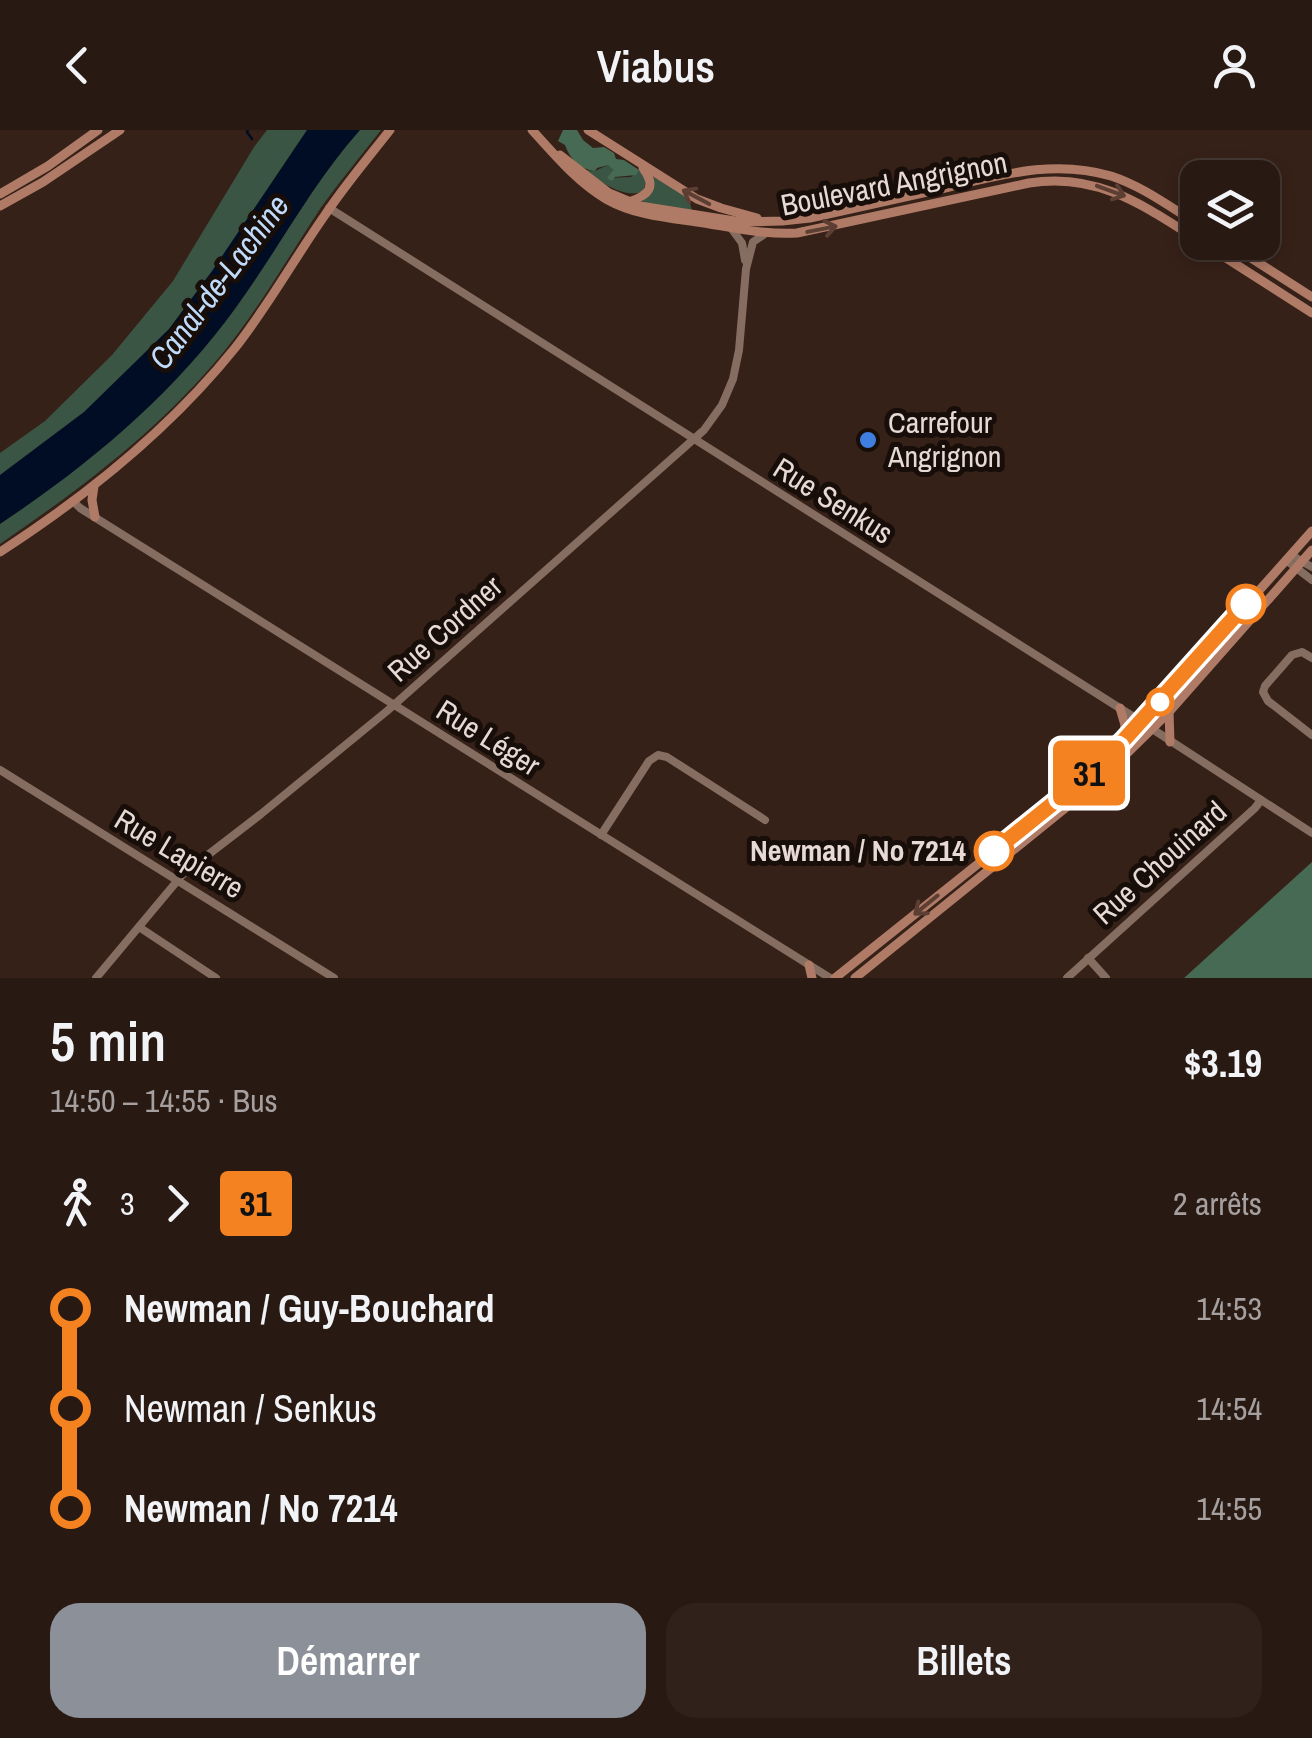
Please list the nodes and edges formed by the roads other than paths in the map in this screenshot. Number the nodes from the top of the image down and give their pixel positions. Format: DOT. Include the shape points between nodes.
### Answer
graph roads {
  1 [pos="98,130"];
  2 [pos="120,130"];
  3 [pos="390,130"];
  4 [pos="532,130"];
  5 [pos="588,130"];
  6 [pos="550,148"];
  7 [pos="642,166"];
  8 [pos="0,194"];
  9 [pos="629,202"];
  10 [pos="0,206"];
  11 [pos="329,208"];
  12 [pos="1180,213"];
  13 [pos="769,222"];
  14 [pos="730,228"];
  15 [pos="1180,229"];
  16 [pos="766,233"];
  17 [pos="1230,260"];
  18 [pos="1254,260"];
  19 [pos="746,269"];
  20 [pos="1312,297"];
  21 [pos="1312,313"];
  22 [pos="694,439"];
  23 [pos="94,486"];
  24 [pos="74,502"];
  25 [pos="95,517"];
  26 [pos="1312,531"];
  27 [pos="1312,550"];
  28 [pos="0,552"];
  29 [pos="1288,557"];
  30 [pos="1304,566"];
  31 [pos="1312,580"];
  32 [pos="1312,658"];
  33 [pos="394,705"];
  34 [pos="1120,708"];
  35 [pos="1169,712"];
  36 [pos="1142,722"];
  37 [pos="1152,730"];
  38 [pos="1312,735"];
  39 [pos="1123,741"];
  40 [pos="1170,742"];
  41 [pos="0,770"];
  42 [pos="1261,800"];
  43 [pos="765,820"];
  44 [pos="1312,832"];
  45 [pos="601,835"];
  46 [pos="177,880"];
  47 [pos="138,927"];
  48 [pos="1088,958"];
  49 [pos="809,965"];
  50 [pos="865,974"];
  51 [pos="103,976"];
  52 [pos="216,978"];
  53 [pos="334,978"];
  54 [pos="812,978"];
  55 [pos="832,978"];
  56 [pos="856,978"];
  57 [pos="1066,978"];
  58 [pos="1106,978"];
  1 -- 8 [label="main road"];
  2 -- 10 [label="main road"];
  3 -- 11 [label="main road"];
  4 -- 6 [label="main road, Boulevard Angrignon"];
  5 -- 7 [label="main road"];
  6 -- 9 [label="main road, Boulevard Angrignon"];
  6 -- 14 [label="main road, Boulevard Angrignon" via="586,185 620,206"];
  7 -- 9 [label="main road" via="649,189"];
  13 -- 7 [label="main road, one-way" via="703,202"];
  9 -- 13 [label="main road, Boulevard Angrignon"];
  11 -- 22 [label="street, Rue Senkus"];
  11 -- 23 [label="main road" via="217,370"];
  12 -- 13 [label="main road, Boulevard Angrignon" via="1123,180 1062,168"];
  14 -- 16 [label="main road, Boulevard Angrignon"];
  14 -- 19 [label="street" via="743,246"];
  16 -- 15 [label="main road, Boulevard Angrignon, one-way" via="810,231 1056,180 1115,192"];
  16 -- 19 [label="street" via="753,242"];
  17 -- 21 [label="main road, Boulevard Angrignon"];
  18 -- 20 [label="main road"];
  19 -- 22 [label="street, Rue Cordner" via="732,384"];
  22 -- 33 [label="street, Rue Cordner"];
  22 -- 34 [label="street, Rue Senkus"];
  23 -- 24 [label="main road"];
  23 -- 25 [label="main road"];
  24 -- 25 [label="street, Rue Léger"];
  24 -- 28 [label="main road"];
  25 -- 33 [label="street, Rue Léger"];
  26 -- 29 [label="main road"];
  27 -- 30 [label="main road"];
  29 -- 30 [label="street"];
  29 -- 36 [label="main road"];
  30 -- 31 [label="street"];
  30 -- 35 [label="main road"];
  32 -- 38 [label="street" via="1292,655 1263,694"];
  33 -- 45 [label="street, Rue Léger"];
  33 -- 46 [label="street, Rue Cordner"];
  34 -- 36 [label="street, Rue Senkus"];
  34 -- 39 [label="main road"];
  35 -- 37 [label="main road"];
  35 -- 40 [label="main road"];
  36 -- 37 [label="street, Rue Senkus"];
  36 -- 39 [label="main road"];
  37 -- 40 [label="street, Rue Senkus"];
  37 -- 50 [label="main road"];
  39 -- 55 [label="main road, one-way"];
  40 -- 42 [label="street, Rue Senkus"];
  41 -- 46 [label="street, Rue Lapierre"];
  42 -- 44 [label="street, Rue Senkus"];
  42 -- 48 [label="street, Rue Chouinard"];
  43 -- 45 [label="street" via="658,755"];
  45 -- 49 [label="street, Rue Léger"];
  46 -- 47 [label="street, Rue Cordner"];
  46 -- 53 [label="street, Rue Lapierre"];
  47 -- 51 [label="street, Rue Cordner"];
  47 -- 52 [label="street"];
  48 -- 57 [label="street, Rue Chouinard"];
  48 -- 58 [label="street, Rue Chouinard"];
  49 -- 54 [label="main road"];
  49 -- 55 [label="street, Rue Léger"];
  50 -- 56 [label="main road"];
}
